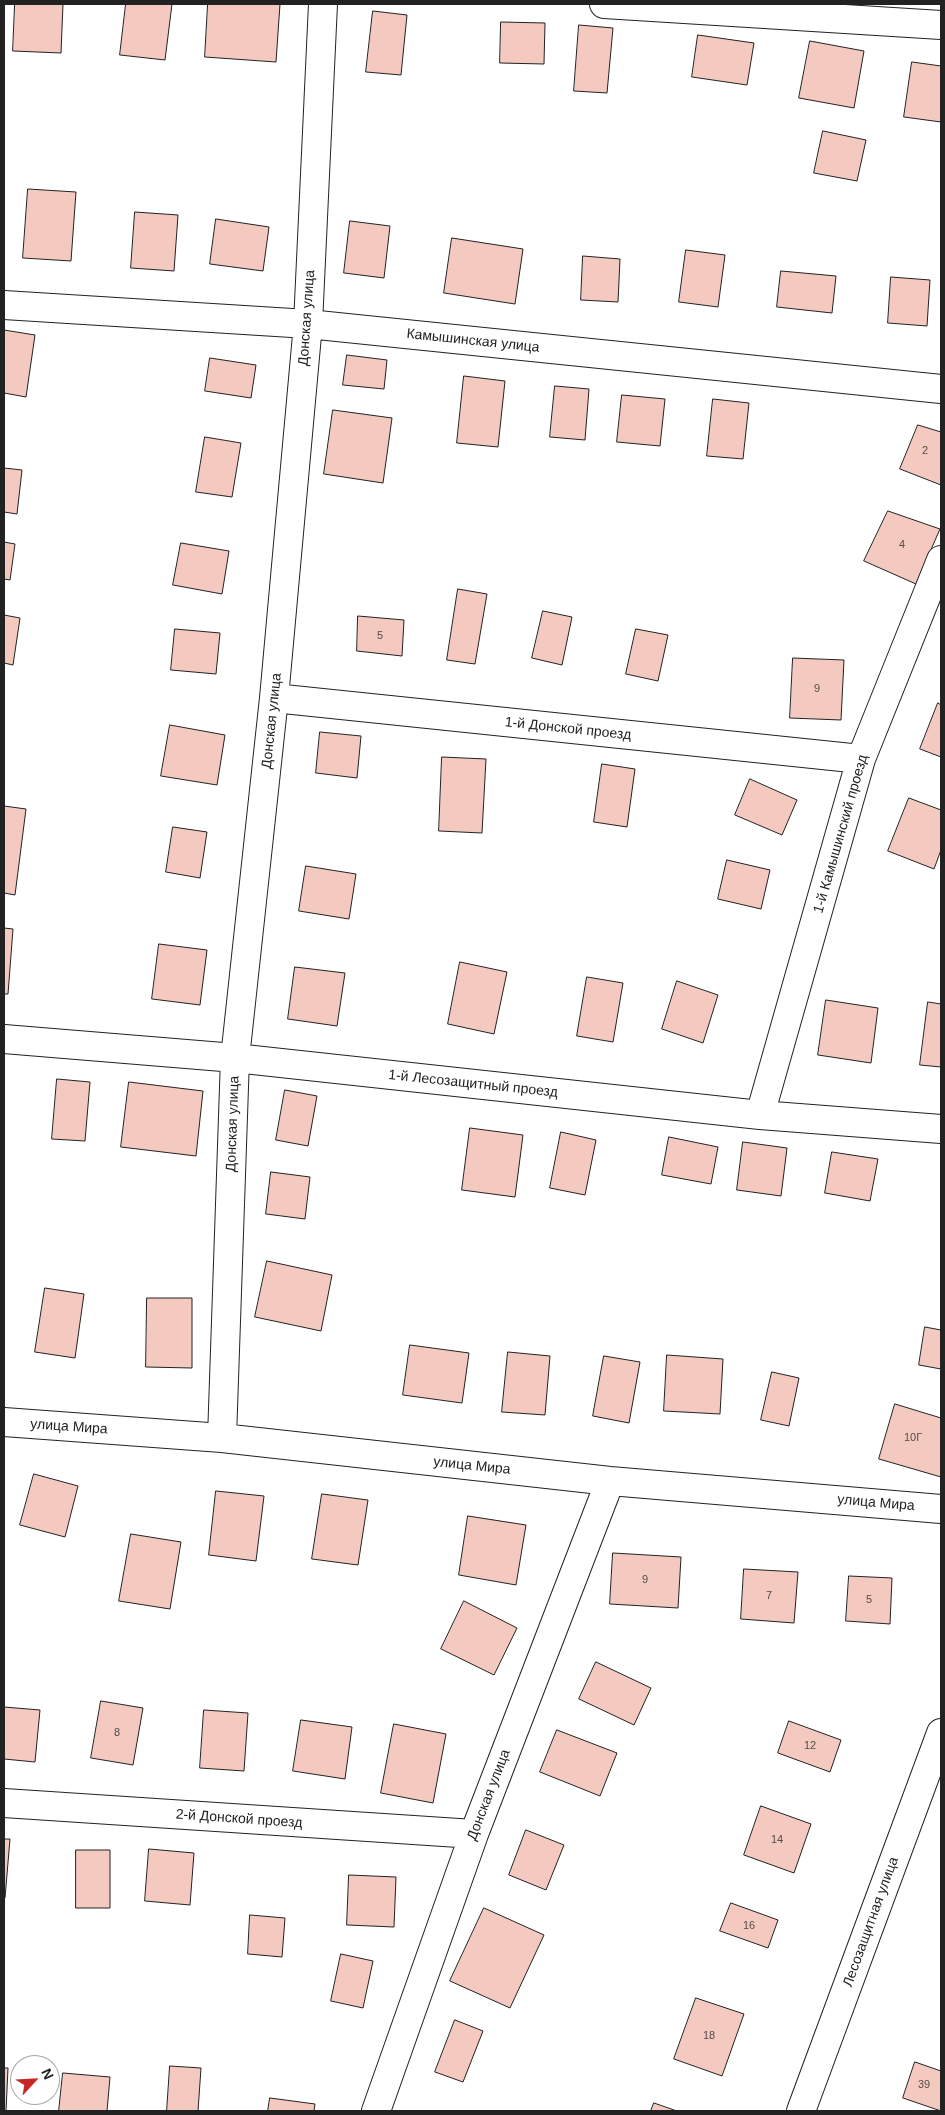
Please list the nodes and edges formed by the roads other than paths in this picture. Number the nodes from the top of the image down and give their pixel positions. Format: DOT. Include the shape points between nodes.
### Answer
graph roads {
  1 [pos="323,4"];
  2 [pos="604,4"];
  3 [pos="941,25"];
  4 [pos="4,305"];
  5 [pos="308,324"];
  6 [pos="941,389"];
  7 [pos="941,560"];
  8 [pos="274,698"];
  9 [pos="861,759"];
  10 [pos="4,1039"];
  11 [pos="235,1058"];
  12 [pos="760,1115"];
  13 [pos="941,1129"];
  14 [pos="4,1422"];
  15 [pos="222,1438"];
  16 [pos="610,1481"];
  17 [pos="941,1509"];
  18 [pos="941,1733"];
  19 [pos="4,1803"];
  20 [pos="474,1834"];
  21 [pos="376,2111"];
  22 [pos="801,2111"];
  1 -- 5 [label="street, Донская улица"];
  2 -- 3 [label="street"];
  4 -- 5 [label="street, Камышинская улица"];
  5 -- 6 [label="street, Камышинская улица"];
  5 -- 8 [label="street, Донская улица"];
  7 -- 9 [label="street, 1-й Камышинский проезд"];
  8 -- 9 [label="street, 1-й Донской проезд"];
  8 -- 11 [label="street, Донская улица"];
  9 -- 12 [label="street, 1-й Камышинский проезд"];
  10 -- 11 [label="street, 1-й Лесозащитный проезд"];
  11 -- 12 [label="street, 1-й Лесозащитный проезд"];
  11 -- 15 [label="street, Донская улица"];
  12 -- 13 [label="street, 1-й Лесозащитный проезд"];
  14 -- 15 [label="street, улица Мира"];
  15 -- 16 [label="street, улица Мира"];
  16 -- 17 [label="street, улица Мира"];
  16 -- 20 [label="street, Донская улица"];
  18 -- 22 [label="street, Лесозащитная улица"];
  19 -- 20 [label="street, 2-й Донской проезд"];
  20 -- 21 [label="street, Донская улица"];
}
